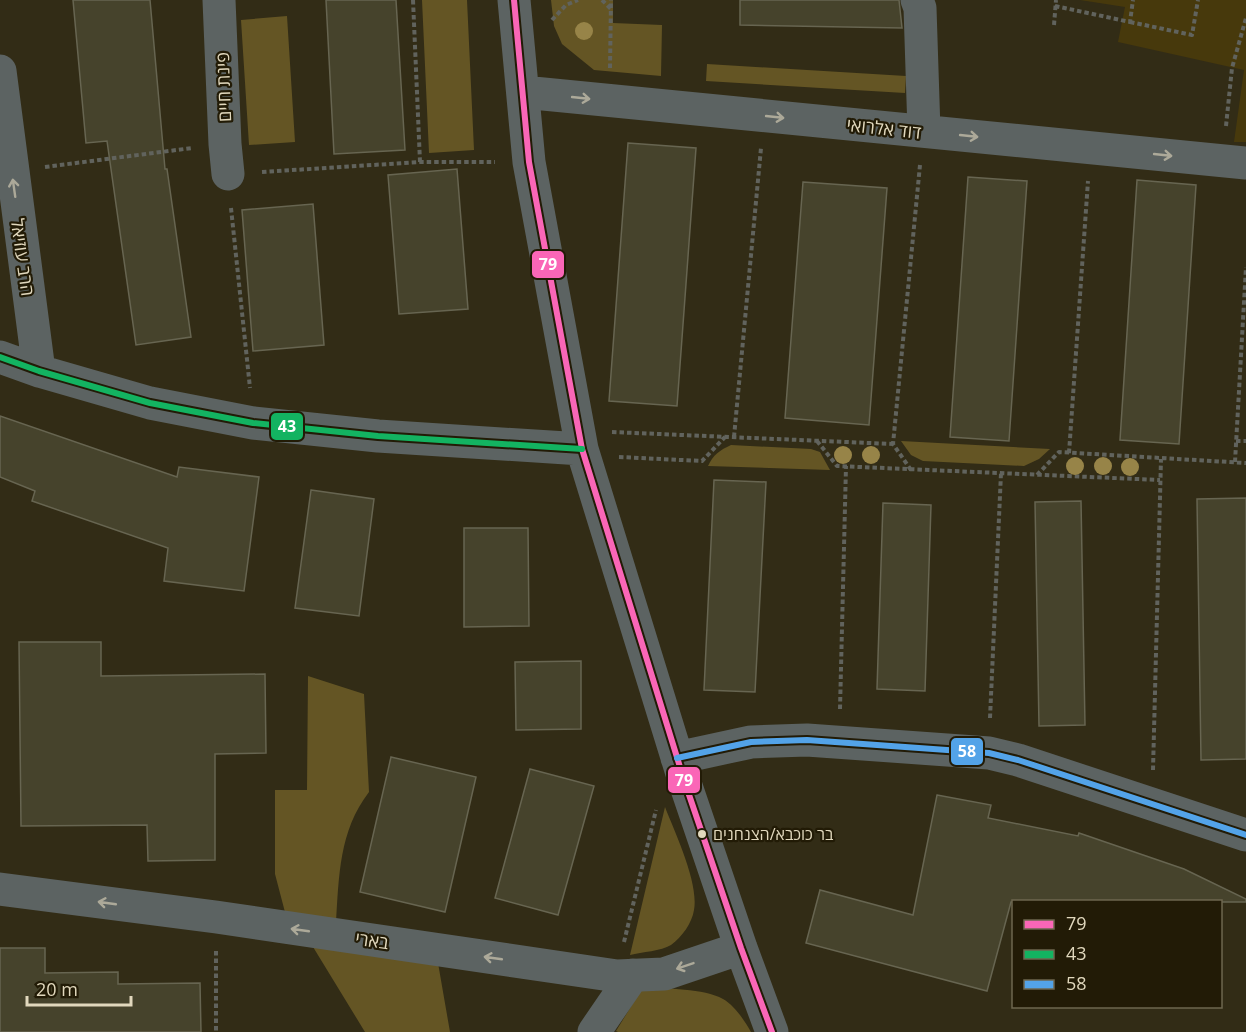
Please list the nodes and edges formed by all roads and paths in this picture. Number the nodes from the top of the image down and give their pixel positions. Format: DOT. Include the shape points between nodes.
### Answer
graph roads {
  1 [pos="219,0"];
  2 [pos="413,0"];
  3 [pos="514,0"];
  4 [pos="578,0"];
  5 [pos="602,0"];
  6 [pos="611,0"];
  7 [pos="917,0"];
  8 [pos="1056,0"];
  9 [pos="1133,0"];
  10 [pos="1198,0"];
  11 [pos="1055,6"];
  12 [pos="611,9"];
  13 [pos="1246,18"];
  14 [pos="1130,22"];
  15 [pos="549,24"];
  16 [pos="1054,25"];
  17 [pos="0,71"];
  18 [pos="610,78"];
  19 [pos="523,92"];
  20 [pos="764,116"];
  21 [pos="924,131"];
  22 [pos="1090,148"];
  23 [pos="226,159"];
  24 [pos="420,162"];
  25 [pos="495,162"];
  26 [pos="1234,162"];
  27 [pos="12,171"];
  28 [pos="1246,267"];
  29 [pos="0,357"];
  30 [pos="39,371"];
  31 [pos="253,423"];
  32 [pos="725,437"];
  33 [pos="734,437"];
  34 [pos="817,441"];
  35 [pos="1236,441"];
  36 [pos="1246,441"];
  37 [pos="893,444"];
  38 [pos="582,445"];
  39 [pos="1069,453"];
  40 [pos="1161,459"];
  41 [pos="1235,462"];
  42 [pos="1246,463"];
  43 [pos="846,466"];
  44 [pos="911,470"];
  45 [pos="1001,473"];
  46 [pos="1037,475"];
  47 [pos="1160,480"];
  48 [pos="839,743"];
  49 [pos="989,753"];
  50 [pos="681,769"];
  51 [pos="1152,804"];
  52 [pos="1246,835"];
  53 [pos="0,889"];
  54 [pos="216,917"];
  55 [pos="741,948"];
  56 [pos="625,975"];
  57 [pos="216,1032"];
  58 [pos="594,1032"];
  59 [pos="772,1032"];
  1 -- 23 [label="street, פינת חיים"];
  2 -- 24 [label="path"];
  3 -- 19 [label="street"];
  4 -- 15 [label="path" via="566,5"];
  5 -- 12 [label="path"];
  6 -- 12 [label="path"];
  7 -- 21 [label="street"];
  8 -- 11 [label="path"];
  9 -- 14 [label="path"];
  10 -- 14 [label="path" via="1192,35"];
  11 -- 14 [label="path"];
  11 -- 16 [label="path"];
  12 -- 18 [label="path"];
  13 -- 26 [label="path" via="1232,68"];
  17 -- 27 [label="street, הרב עוזיאל"];
  19 -- 20 [label="street, דוד אלרואי, one-way"];
  19 -- 38 [label="street" via="529,162"];
  20 -- 21 [label="street, דוד אלרואי, one-way"];
  20 -- 33 [label="path"];
  21 -- 22 [label="street, דוד אלרואי, one-way"];
  21 -- 37 [label="path"];
  22 -- 26 [label="street, דוד אלרואי, one-way"];
  22 -- 39 [label="path"];
  23 -- 24 [label="path"];
  23 -- 27 [label="path"];
  23 -- 31 [label="path"];
  24 -- 25 [label="path"];
  30 -- 27 [label="street, הרב עוזיאל, one-way"];
  28 -- 35 [label="path"];
  29 -- 30 [label="street"];
  30 -- 31 [label="street" via="150,403"];
  31 -- 38 [label="street" via="378,436"];
  32 -- 33 [label="path"];
  32 -- 38 [label="path"];
  32 -- 38 [label="path" via="702,461"];
  33 -- 34 [label="path"];
  34 -- 37 [label="path"];
  34 -- 43 [label="path" via="837,466"];
  35 -- 36 [label="path"];
  35 -- 41 [label="path"];
  37 -- 44 [label="path"];
  38 -- 50 [label="street"];
  39 -- 40 [label="path"];
  39 -- 46 [label="path" via="1059,452"];
  40 -- 41 [label="path"];
  40 -- 47 [label="path"];
  41 -- 42 [label="path"];
  43 -- 44 [label="path"];
  43 -- 48 [label="path"];
  44 -- 45 [label="path"];
  45 -- 46 [label="path"];
  45 -- 49 [label="path"];
  46 -- 47 [label="path"];
  47 -- 51 [label="path"];
  48 -- 49 [label="street"];
  48 -- 50 [label="street" via="751,742"];
  49 -- 51 [label="street"];
  50 -- 55 [label="street"];
  50 -- 56 [label="path" via="662,784"];
  51 -- 52 [label="street"];
  54 -- 53 [label="street, בארי, one-way"];
  56 -- 54 [label="street, בארי, one-way"];
  54 -- 57 [label="path"];
  55 -- 56 [label="street, בארי, one-way" via="664,974"];
  55 -- 59 [label="street"];
  56 -- 58 [label="street"];
}
